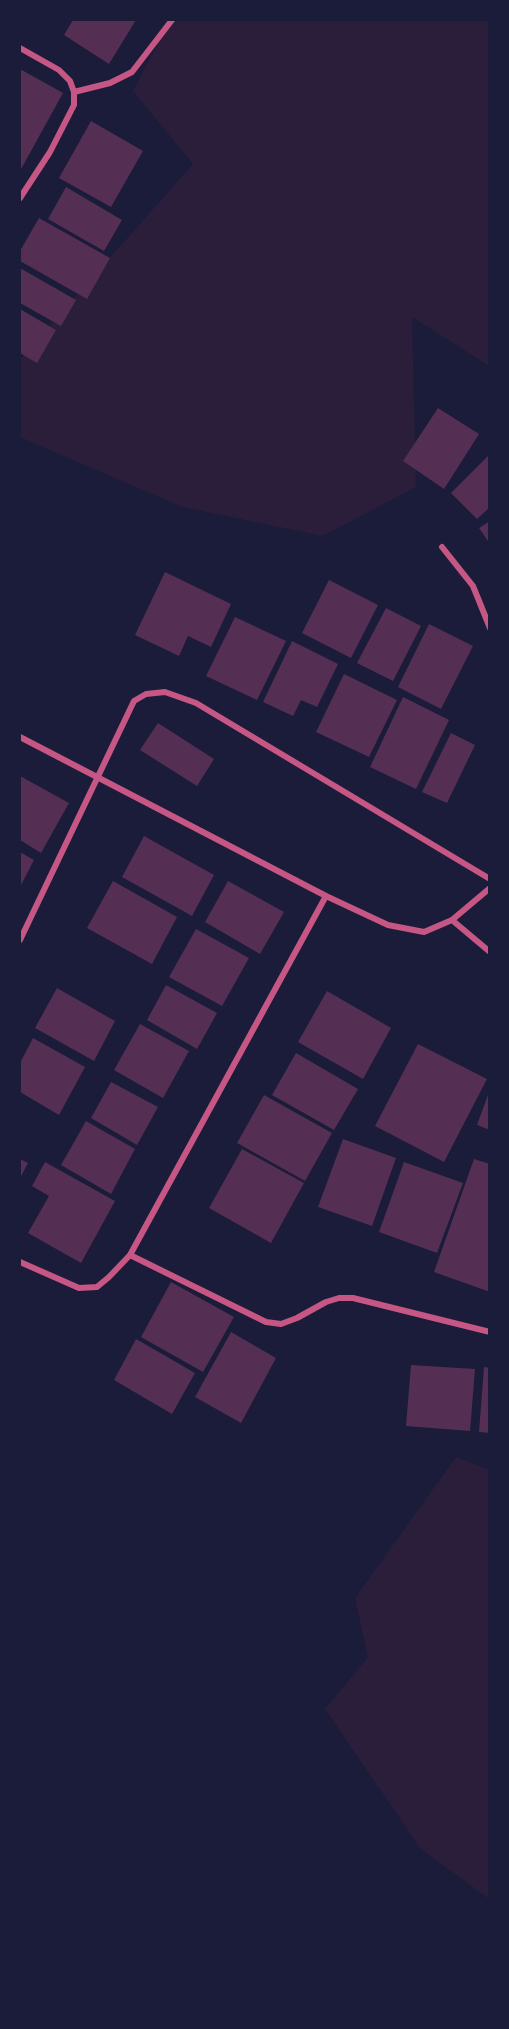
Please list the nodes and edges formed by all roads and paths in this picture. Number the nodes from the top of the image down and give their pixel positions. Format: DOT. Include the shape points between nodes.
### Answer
graph roads {
  1 [pos="172,20"];
  2 [pos="20,48"];
  3 [pos="75,92"];
  4 [pos="20,198"];
  5 [pos="441,547"];
  6 [pos="489,628"];
  7 [pos="20,736"];
  8 [pos="99,777"];
  9 [pos="489,879"];
  10 [pos="489,888"];
  11 [pos="326,896"];
  12 [pos="452,920"];
  13 [pos="20,940"];
  14 [pos="489,952"];
  15 [pos="130,1255"];
  16 [pos="20,1262"];
  17 [pos="489,1332"];
  1 -- 3 [label="street" via="132,72 110,83"];
  2 -- 3 [label="street" via="59,69"];
  3 -- 4 [label="street" via="74,105 50,152"];
  5 -- 6 [label="street" via="472,586"];
  7 -- 8 [label="street"];
  8 -- 9 [label="street" via="134,701 146,694 165,692 196,703"];
  8 -- 11 [label="street"];
  8 -- 13 [label="street"];
  10 -- 12 [label="street"];
  11 -- 12 [label="street" via="388,925 424,932"];
  11 -- 15 [label="street"];
  12 -- 14 [label="street"];
  15 -- 16 [label="street" via="97,1287 79,1288"];
  15 -- 17 [label="street" via="266,1322 281,1324 326,1302 353,1298"];
}
